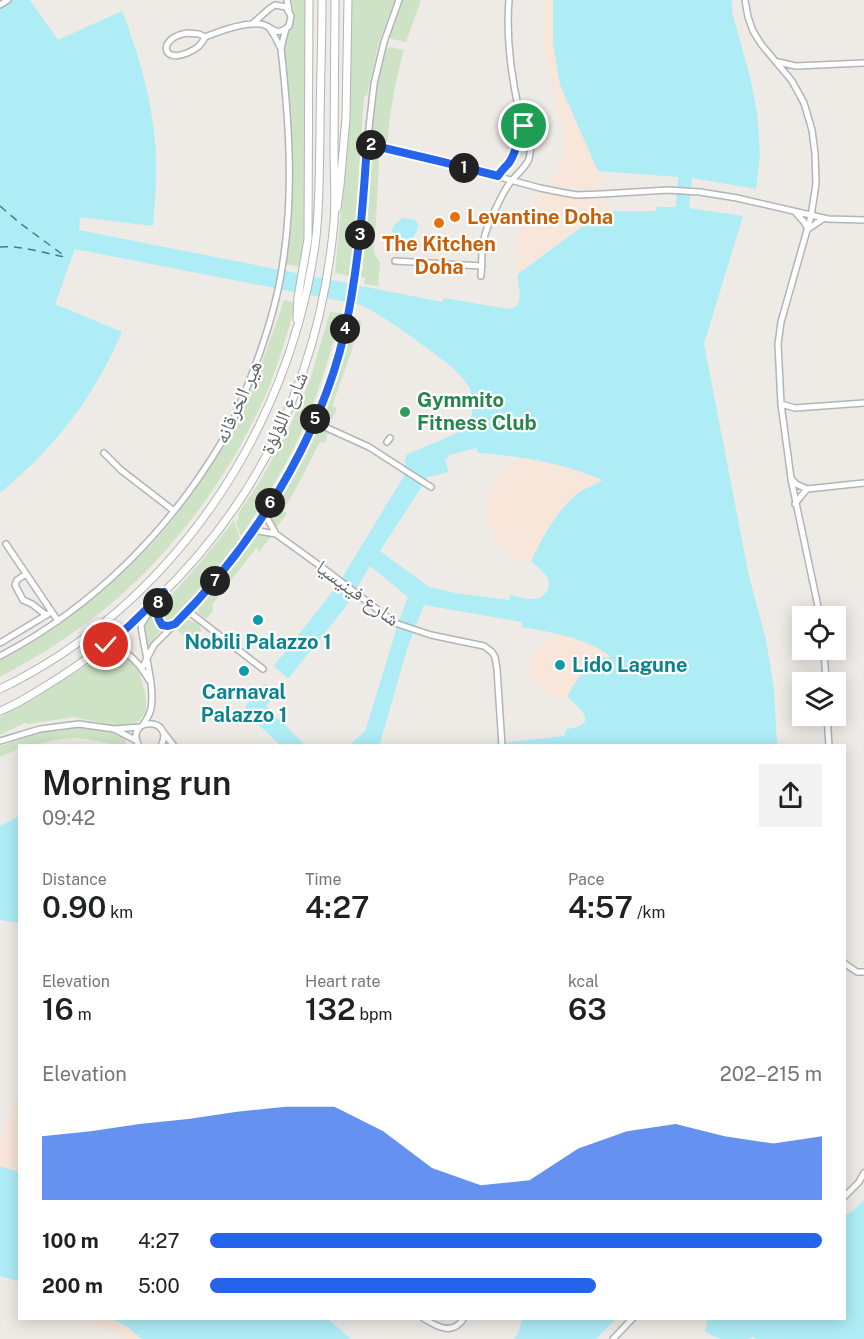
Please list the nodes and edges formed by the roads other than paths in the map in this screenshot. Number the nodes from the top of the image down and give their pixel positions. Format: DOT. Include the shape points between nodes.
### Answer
graph roads {
  1 [pos="8,0"];
  2 [pos="271,0"];
  3 [pos="287,0"];
  4 [pos="309,0"];
  5 [pos="322,0"];
  6 [pos="335,0"];
  7 [pos="348,0"];
  8 [pos="399,0"];
  9 [pos="509,0"];
  10 [pos="745,0"];
  11 [pos="0,5"];
  12 [pos="268,10"];
  13 [pos="289,10"];
  14 [pos="252,24"];
  15 [pos="268,28"];
  16 [pos="286,29"];
  17 [pos="193,34"];
  18 [pos="205,37"];
  19 [pos="197,47"];
  20 [pos="282,55"];
  21 [pos="776,61"];
  22 [pos="864,63"];
  23 [pos="525,138"];
  24 [pos="367,144"];
  25 [pos="498,176"];
  26 [pos="512,180"];
  27 [pos="792,211"];
  28 [pos="811,216"];
  29 [pos="825,218"];
  30 [pos="334,220"];
  31 [pos="864,220"];
  32 [pos="808,229"];
  33 [pos="395,261"];
  34 [pos="482,266"];
  35 [pos="307,270"];
  36 [pos="481,276"];
  37 [pos="781,404"];
  38 [pos="864,404"];
  39 [pos="314,422"];
  40 [pos="105,453"];
  41 [pos="791,478"];
  42 [pos="864,483"];
  43 [pos="431,487"];
  44 [pos="807,489"];
  45 [pos="795,504"];
  46 [pos="174,511"];
  47 [pos="264,515"];
  48 [pos="253,530"];
  49 [pos="276,534"];
  50 [pos="6,544"];
  51 [pos="26,574"];
  52 [pos="164,592"];
  53 [pos="818,606"];
  54 [pos="188,611"];
  55 [pos="49,613"];
  56 [pos="58,621"];
  57 [pos="175,624"];
  58 [pos="0,643"];
  59 [pos="0,656"];
  60 [pos="146,658"];
  61 [pos="83,662"];
  62 [pos="142,668"];
  63 [pos="263,669"];
  64 [pos="150,683"];
  65 [pos="0,689"];
  66 [pos="0,711"];
  67 [pos="151,711"];
  68 [pos="157,725"];
  69 [pos="142,726"];
  70 [pos="828,726"];
  71 [pos="114,729"];
  72 [pos="162,731"];
  73 [pos="0,741"];
  74 [pos="138,744"];
  75 [pos="162,744"];
  76 [pos="172,744"];
  77 [pos="502,744"];
  78 [pos="829,744"];
  79 [pos="846,964"];
  80 [pos="864,972"];
  81 [pos="864,979"];
  82 [pos="864,1173"];
  83 [pos="846,1195"];
  84 [pos="427,1320"];
  85 [pos="463,1320"];
  86 [pos="631,1320"];
  87 [pos="613,1339"];
  1 -- 11 [label="street"];
  2 -- 12 [label="street"];
  3 -- 13 [label="street"];
  4 -- 35 [label="main road"];
  5 -- 35 [label="main road, شارع اللؤلؤة" via="318,201 315,243"];
  6 -- 30 [label="main road, شارع اللؤلؤة"];
  7 -- 30 [label="main road" via="344,147"];
  8 -- 24 [label="street" via="374,84"];
  9 -- 23 [label="street" via="511,60"];
  10 -- 21 [label="street" via="753,31"];
  12 -- 13 [label="street" via="279,5"];
  12 -- 14 [label="street"];
  12 -- 15 [label="street"];
  13 -- 16 [label="street" via="292,20"];
  14 -- 15 [label="street"];
  14 -- 18 [label="street"];
  15 -- 16 [label="street" via="275,32"];
  15 -- 20 [label="street, هير الخرقانه"];
  16 -- 20 [label="street, هير الخرقانه"];
  17 -- 18 [label="street"];
  17 -- 19 [label="street"];
  17 -- 19 [label="street" via="171,39 166,51 182,56"];
  18 -- 19 [label="street"];
  20 -- 46 [label="street, هير الخرقانه" via="290,171 288,219 268,332 225,436"];
  21 -- 22 [label="street" via="796,66"];
  21 -- 28 [label="street" via="798,92 812,130 816,176"];
  23 -- 25 [label="street"];
  23 -- 26 [label="street" via="531,148 528,161"];
  24 -- 25 [label="street"];
  24 -- 39 [label="street" via="355,278 343,337"];
  25 -- 26 [label="street"];
  26 -- 27 [label="street" via="578,195 700,192"];
  26 -- 34 [label="street" via="484,238"];
  27 -- 28 [label="street"];
  27 -- 32 [label="street"];
  28 -- 29 [label="street"];
  28 -- 32 [label="street"];
  29 -- 31 [label="street"];
  29 -- 32 [label="street"];
  30 -- 52 [label="main road, شارع اللؤلؤة" via="316,330 289,407 246,490 214,536"];
  32 -- 37 [label="street" via="780,330"];
  33 -- 34 [label="street"];
  34 -- 36 [label="street"];
  35 -- 65 [label="main road, شارع اللؤلؤة" via="296,331 274,394 248,448 216,500 151,579 115,614 51,662"];
  37 -- 38 [label="street" via="795,408"];
  37 -- 41 [label="street"];
  39 -- 43 [label="street" via="369,447"];
  39 -- 47 [label="street"];
  40 -- 46 [label="street"];
  41 -- 44 [label="street"];
  41 -- 45 [label="street"];
  42 -- 44 [label="street"];
  44 -- 45 [label="street"];
  45 -- 53 [label="street"];
  46 -- 56 [label="street, هير الخرقانه" via="113,577"];
  47 -- 48 [label="street"];
  47 -- 49 [label="street, شارع فينيسيا"];
  48 -- 49 [label="street, شارع فينيسيا"];
  48 -- 54 [label="street"];
  49 -- 77 [label="street, شارع فينيسيا" via="391,621 478,644 492,652 497,669"];
  50 -- 51 [label="street"];
  51 -- 55 [label="street"];
  51 -- 55 [label="street" via="17,579 18,592 23,600"];
  52 -- 57 [label="street" via="158,605 159,619 162,625"];
  52 -- 60 [label="street" via="141,625"];
  52 -- 61 [label="main road, شارع اللؤلؤة"];
  54 -- 57 [label="street"];
  54 -- 63 [label="street"];
  55 -- 56 [label="street"];
  55 -- 58 [label="street"];
  56 -- 59 [label="street, هير الخرقانه"];
  57 -- 60 [label="street"];
  60 -- 62 [label="street"];
  60 -- 64 [label="street"];
  61 -- 62 [label="street" via="110,650 123,652"];
  61 -- 66 [label="main road, شارع اللؤلؤة"];
  62 -- 64 [label="street"];
  64 -- 67 [label="street"];
  67 -- 68 [label="street"];
  67 -- 69 [label="street"];
  68 -- 69 [label="street"];
  68 -- 72 [label="street"];
  69 -- 71 [label="street"];
  69 -- 74 [label="street" via="136,735"];
  70 -- 78 [label="street"];
  71 -- 73 [label="street" via="79,724 40,729"];
  71 -- 74 [label="street"];
  72 -- 75 [label="street"];
  72 -- 76 [label="street"];
  79 -- 80 [label="street"];
  80 -- 81 [label="street"];
  82 -- 83 [label="street"];
  84 -- 85 [label="street" via="446,1329 460,1325"];
  86 -- 87 [label="street"];
}
